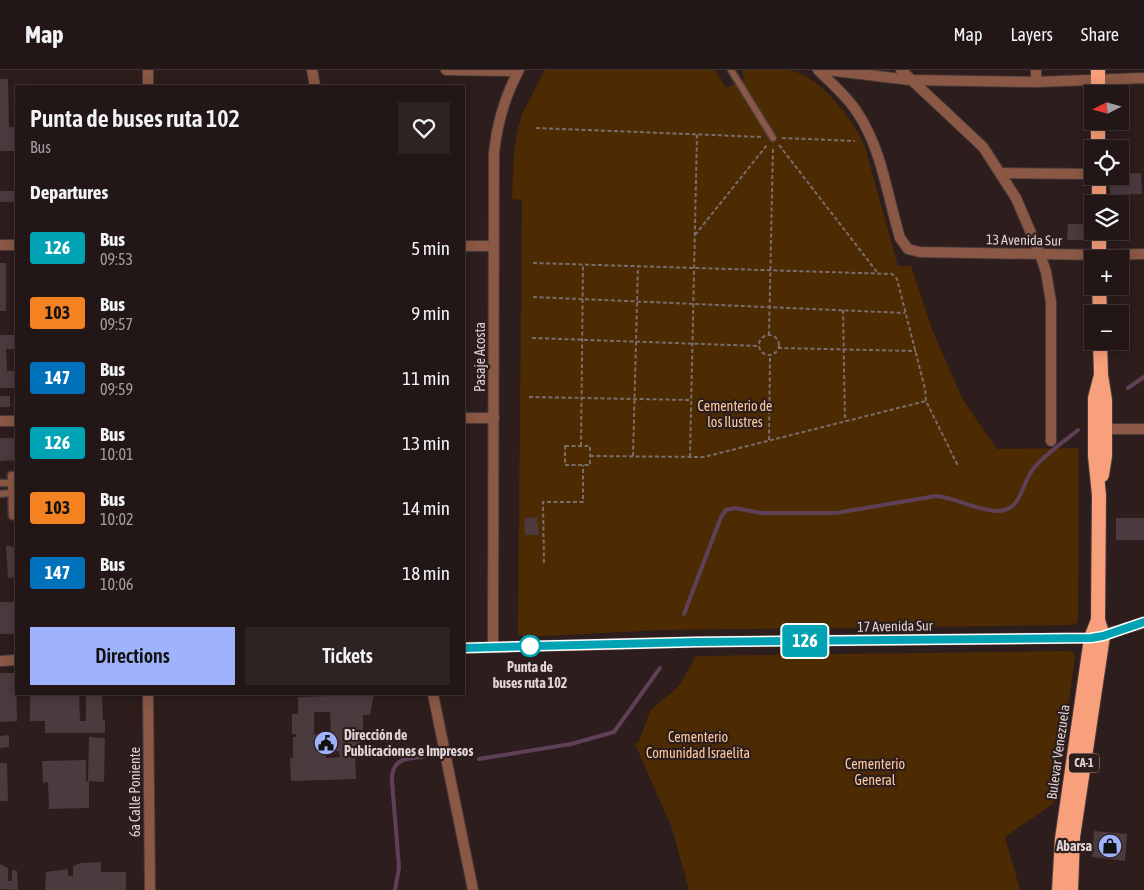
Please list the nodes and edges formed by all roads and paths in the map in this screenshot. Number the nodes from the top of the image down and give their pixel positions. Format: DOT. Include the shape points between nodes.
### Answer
graph roads {
  1 [pos="148,70"];
  2 [pos="312,70"];
  3 [pos="446,70"];
  4 [pos="731,70"];
  5 [pos="818,70"];
  6 [pos="827,70"];
  7 [pos="901,70"];
  8 [pos="1036,70"];
  9 [pos="518,71"];
  10 [pos="910,75"];
  11 [pos="1144,78"];
  12 [pos="1098,81"];
  13 [pos="1036,82"];
  14 [pos="148,85"];
  15 [pos="315,85"];
  16 [pos="536,128"];
  17 [pos="697,134"];
  18 [pos="773,138"];
  19 [pos="855,141"];
  20 [pos="1000,173"];
  21 [pos="1084,174"];
  22 [pos="695,236"];
  23 [pos="0,245"];
  24 [pos="15,245"];
  25 [pos="465,246"];
  26 [pos="494,246"];
  27 [pos="1040,254"];
  28 [pos="1144,254"];
  29 [pos="1129,255"];
  30 [pos="1084,256"];
  31 [pos="533,263"];
  32 [pos="583,264"];
  33 [pos="638,266"];
  34 [pos="694,268"];
  35 [pos="770,270"];
  36 [pos="878,273"];
  37 [pos="533,297"];
  38 [pos="582,299"];
  39 [pos="637,302"];
  40 [pos="693,304"];
  41 [pos="769,307"];
  42 [pos="843,310"];
  43 [pos="906,313"];
  44 [pos="769,335"];
  45 [pos="532,338"];
  46 [pos="582,339"];
  47 [pos="636,341"];
  48 [pos="692,343"];
  49 [pos="759,346"];
  50 [pos="778,348"];
  51 [pos="844,349"];
  52 [pos="916,350"];
  53 [pos="1100,350"];
  54 [pos="770,355"];
  55 [pos="1101,375"];
  56 [pos="529,397"];
  57 [pos="582,398"];
  58 [pos="635,399"];
  59 [pos="691,400"];
  60 [pos="926,401"];
  61 [pos="465,418"];
  62 [pos="494,418"];
  63 [pos="15,421"];
  64 [pos="845,421"];
  65 [pos="0,422"];
  66 [pos="1106,429"];
  67 [pos="1144,429"];
  68 [pos="769,441"];
  69 [pos="1051,441"];
  70 [pos="581,446"];
  71 [pos="590,456"];
  72 [pos="633,456"];
  73 [pos="690,458"];
  74 [pos="583,465"];
  75 [pos="958,466"];
  76 [pos="15,475"];
  77 [pos="0,483"];
  78 [pos="11,483"];
  79 [pos="12,493"];
  80 [pos="0,494"];
  81 [pos="1099,495"];
  82 [pos="14,502"];
  83 [pos="15,517"];
  84 [pos="544,563"];
  85 [pos="1144,622"];
  86 [pos="1097,637"];
  87 [pos="493,647"];
  88 [pos="465,648"];
  89 [pos="15,660"];
  90 [pos="0,661"];
  91 [pos="148,695"];
  92 [pos="433,695"];
  93 [pos="150,890"];
  94 [pos="473,890"];
  95 [pos="1059,890"];
  96 [pos="1071,890"];
  1 -- 14 [label="street"];
  2 -- 15 [label="street"];
  3 -- 9 [label="street"];
  4 -- 18 [label="lane"];
  5 -- 27 [label="street, 13 Avenida Sur" via="856,110 868,129 900,238 906,247 920,252"];
  6 -- 10 [label="street"];
  7 -- 10 [label="street"];
  8 -- 13 [label="street"];
  9 -- 26 [label="street, Pasaje Acosta" via="502,111 496,138"];
  10 -- 13 [label="street"];
  10 -- 20 [label="street" via="983,147"];
  11 -- 12 [label="street"];
  12 -- 13 [label="street"];
  16 -- 17 [label="path"];
  17 -- 18 [label="path"];
  17 -- 22 [label="path"];
  18 -- 19 [label="path"];
  18 -- 22 [label="path"];
  18 -- 35 [label="path"];
  18 -- 36 [label="path"];
  20 -- 21 [label="street"];
  20 -- 27 [label="street" via="1016,198"];
  22 -- 34 [label="path"];
  23 -- 24 [label="street"];
  25 -- 26 [label="street"];
  26 -- 62 [label="street, Pasaje Acosta"];
  27 -- 30 [label="street, 13 Avenida Sur"];
  27 -- 69 [label="street" via="1051,302"];
  28 -- 29 [label="street, 13 Avenida Sur"];
  31 -- 32 [label="path"];
  32 -- 33 [label="path"];
  32 -- 38 [label="path"];
  33 -- 34 [label="path"];
  33 -- 39 [label="path"];
  34 -- 35 [label="path"];
  34 -- 40 [label="path"];
  35 -- 36 [label="path"];
  35 -- 41 [label="path"];
  36 -- 43 [label="path" via="895,276"];
  37 -- 38 [label="path"];
  38 -- 39 [label="path"];
  38 -- 46 [label="path"];
  39 -- 40 [label="path"];
  39 -- 47 [label="path"];
  40 -- 41 [label="path"];
  40 -- 48 [label="path"];
  41 -- 42 [label="path"];
  41 -- 44 [label="path"];
  42 -- 43 [label="path"];
  42 -- 51 [label="path"];
  43 -- 52 [label="path"];
  44 -- 49 [label="path" via="763,337"];
  44 -- 50 [label="path" via="777,339"];
  45 -- 46 [label="path"];
  46 -- 47 [label="path"];
  46 -- 57 [label="path"];
  47 -- 48 [label="path"];
  47 -- 58 [label="path"];
  48 -- 49 [label="path"];
  48 -- 59 [label="path"];
  49 -- 54 [label="path" via="764,354"];
  50 -- 51 [label="path"];
  50 -- 54 [label="path"];
  51 -- 52 [label="path"];
  51 -- 64 [label="path"];
  52 -- 60 [label="path"];
  53 -- 55 [label="highway, Bulevar Venezuela / CA-1"];
  54 -- 68 [label="path"];
  55 -- 66 [label="highway, Bulevar Venezuela / CA-1"];
  55 -- 81 [label="highway, Bulevar Venezuela / CA-1" via="1095,398"];
  56 -- 57 [label="path"];
  57 -- 58 [label="path"];
  57 -- 70 [label="path"];
  58 -- 59 [label="path"];
  58 -- 72 [label="path"];
  59 -- 73 [label="path"];
  60 -- 64 [label="path"];
  60 -- 75 [label="path"];
  61 -- 62 [label="street"];
  62 -- 87 [label="street, Pasaje Acosta"];
  63 -- 65 [label="street"];
  64 -- 68 [label="path"];
  66 -- 67 [label="street"];
  66 -- 81 [label="highway, Bulevar Venezuela / CA-1"];
  68 -- 73 [label="path" via="704,458"];
  70 -- 71 [label="path" via="590,446"];
  70 -- 74 [label="path" via="565,446 565,465"];
  71 -- 72 [label="path"];
  71 -- 74 [label="path" via="590,465"];
  72 -- 73 [label="path"];
  74 -- 84 [label="path" via="583,502 543,502"];
  76 -- 78 [label="lane" via="11,475"];
  77 -- 78 [label="lane"];
  78 -- 79 [label="lane"];
  79 -- 80 [label="lane"];
  79 -- 82 [label="lane"];
  81 -- 86 [label="highway, Bulevar Venezuela / CA-1"];
  82 -- 83 [label="lane" via="12,516"];
  85 -- 86 [label="street, 17 Avenida Sur"];
  86 -- 87 [label="street, 17 Avenida Sur"];
  86 -- 95 [label="highway, Bulevar Venezuela / CA-1" via="1062,839"];
  86 -- 96 [label="highway, Bulevar Venezuela / CA-1" via="1073,837"];
  87 -- 88 [label="street, 17 Avenida Sur"];
  89 -- 90 [label="street"];
  91 -- 93 [label="street, 6a Calle Poniente"];
  92 -- 94 [label="street"];
}
